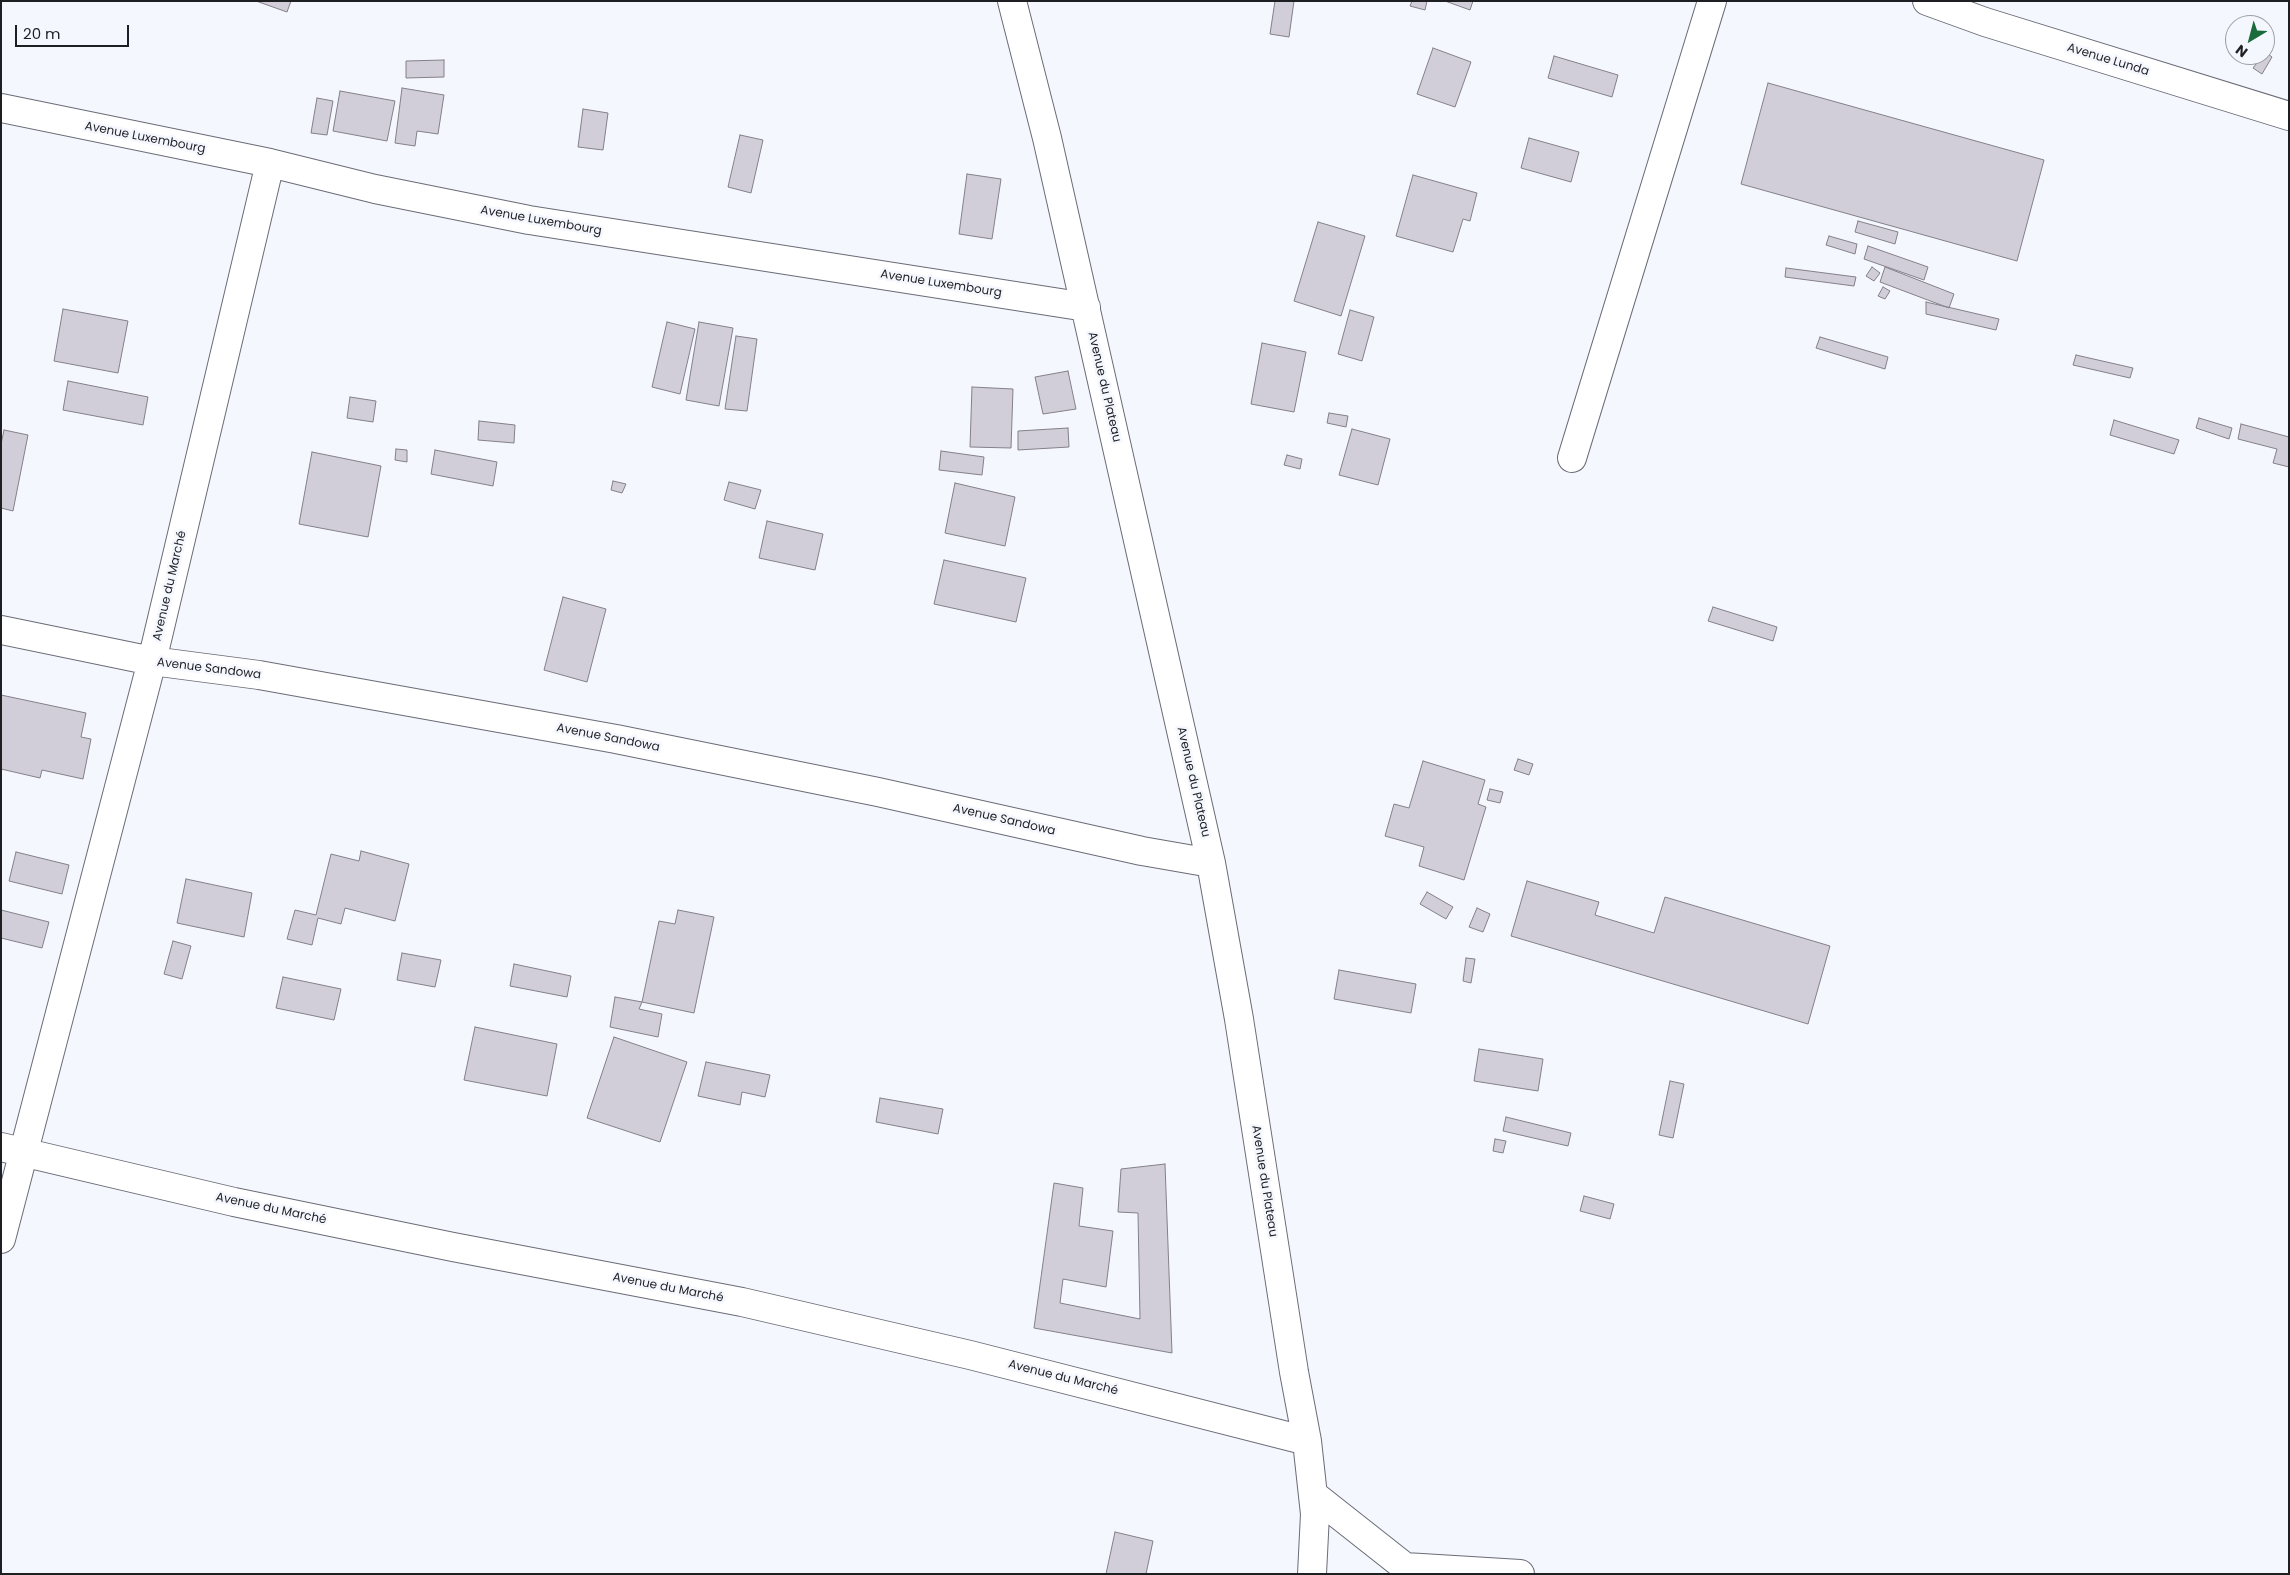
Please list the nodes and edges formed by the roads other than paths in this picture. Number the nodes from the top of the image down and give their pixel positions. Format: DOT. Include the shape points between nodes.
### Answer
graph roads {
  1 [pos="1012,1"];
  2 [pos="1712,1"];
  3 [pos="1927,1"];
  4 [pos="1,108"];
  5 [pos="2289,116"];
  6 [pos="270,163"];
  7 [pos="1086,307"];
  8 [pos="1572,458"];
  9 [pos="1,630"];
  10 [pos="152,662"];
  11 [pos="1211,863"];
  12 [pos="13,1149"];
  13 [pos="1,1239"];
  14 [pos="1307,1441"];
  15 [pos="1314,1496"];
  16 [pos="1406,1570"];
  17 [pos="1312,1574"];
  18 [pos="1520,1574"];
  1 -- 7 [label="street, Avenue du Plateau" via="1048,138"];
  2 -- 8 [label="street"];
  3 -- 5 [label="street, Avenue Lunda"];
  4 -- 6 [label="street, Avenue Luxembourg"];
  6 -- 7 [label="street, Avenue Luxembourg" via="375,189 529,220"];
  6 -- 10 [label="street, Avenue du Marché"];
  7 -- 11 [label="street, Avenue du Plateau"];
  9 -- 10 [label="street, Avenue Sandowa"];
  10 -- 11 [label="street, Avenue Sandowa" via="259,674 616,739"];
  10 -- 12 [label="street, Avenue du Marché"];
  11 -- 14 [label="street, Avenue du Plateau"];
  12 -- 13 [label="street, Avenue du Marché"];
  12 -- 14 [label="street, Avenue du Marché" via="280,1212 742,1302 970,1355"];
  14 -- 15 [label="street, Avenue du Plateau"];
  15 -- 16 [label="street"];
  15 -- 17 [label="street, Avenue du Plateau"];
  16 -- 18 [label="street"];
}
